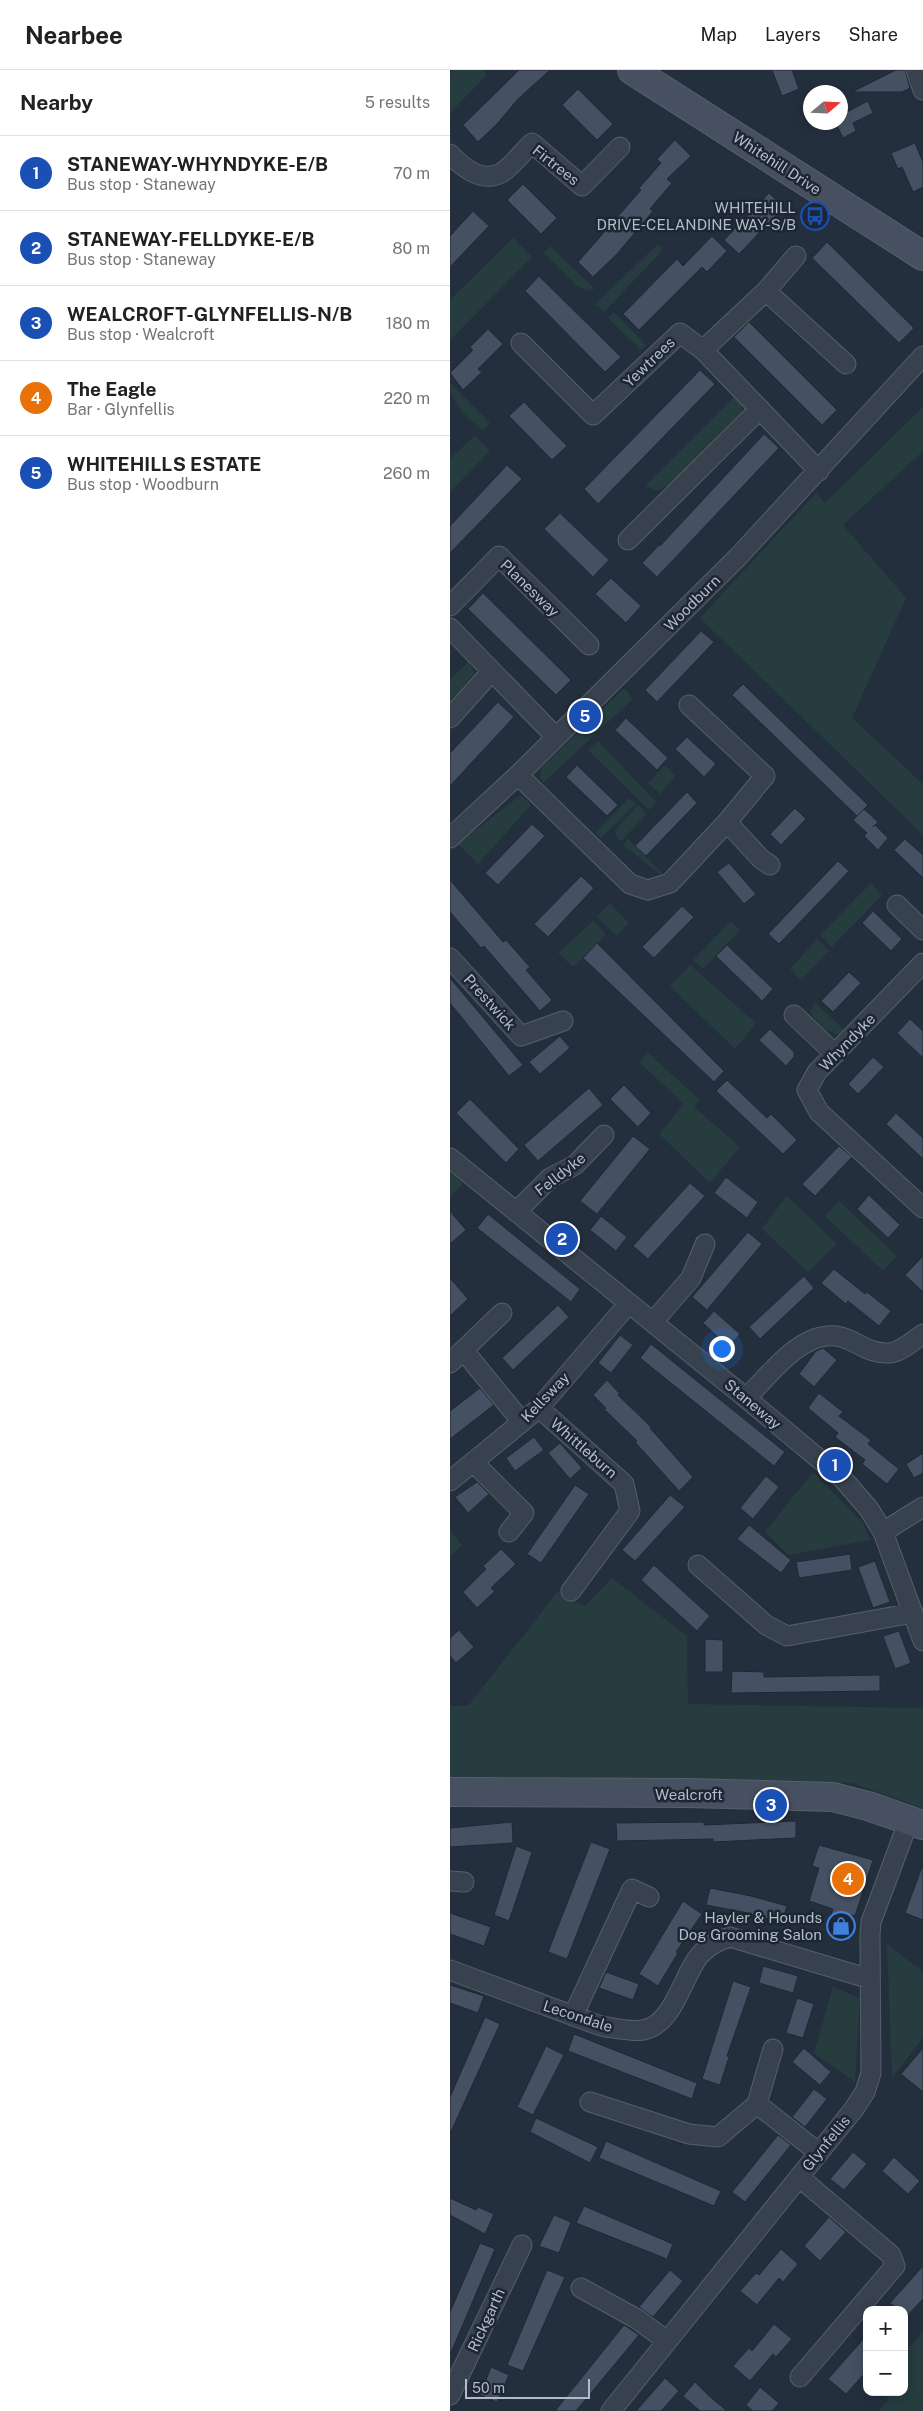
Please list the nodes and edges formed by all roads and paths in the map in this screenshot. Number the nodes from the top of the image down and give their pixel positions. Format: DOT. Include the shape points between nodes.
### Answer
graph roads {
  1 [pos="632,70"];
  2 [pos="916,70"];
  3 [pos="923,90"];
  4 [pos="620,147"];
  5 [pos="454,165"];
  6 [pos="796,256"];
  7 [pos="923,256"];
  8 [pos="766,291"];
  9 [pos="521,343"];
  10 [pos="703,350"];
  11 [pos="923,356"];
  12 [pos="846,364"];
  13 [pos="760,409"];
  14 [pos="819,470"];
  15 [pos="628,540"];
  16 [pos="450,606"];
  17 [pos="450,628"];
  18 [pos="589,645"];
  19 [pos="492,672"];
  20 [pos="689,705"];
  21 [pos="450,718"];
  22 [pos="556,737"];
  23 [pos="518,776"];
  24 [pos="727,822"];
  25 [pos="450,838"];
  26 [pos="770,865"];
  27 [pos="897,905"];
  28 [pos="923,930"];
  29 [pos="450,958"];
  30 [pos="923,963"];
  31 [pos="794,1015"];
  32 [pos="562,1021"];
  33 [pos="835,1054"];
  34 [pos="604,1136"];
  35 [pos="450,1158"];
  36 [pos="923,1208"];
  37 [pos="516,1212"];
  38 [pos="705,1244"];
  39 [pos="630,1302"];
  40 [pos="502,1313"];
  41 [pos="653,1322"];
  42 [pos="923,1334"];
  43 [pos="464,1351"];
  44 [pos="450,1364"];
  45 [pos="746,1398"];
  46 [pos="539,1408"];
  47 [pos="522,1422"];
  48 [pos="473,1462"];
  49 [pos="450,1481"];
  50 [pos="923,1508"];
  51 [pos="509,1532"];
  52 [pos="883,1532"];
  53 [pos="698,1565"];
  54 [pos="571,1591"];
  55 [pos="913,1612"];
  56 [pos="923,1641"];
  57 [pos="450,1792"];
  58 [pos="916,1822"];
  59 [pos="649,1897"];
  60 [pos="450,1970"];
  61 [pos="870,1979"];
  62 [pos="573,2016"];
  63 [pos="773,2049"];
  64 [pos="590,2102"];
  65 [pos="757,2104"];
  66 [pos="819,2153"];
  67 [pos="799,2177"];
  68 [pos="522,2245"];
  69 [pos="582,2288"];
  70 [pos="667,2341"];
  71 [pos="800,2377"];
  72 [pos="450,2395"];
  73 [pos="611,2411"];
  1 -- 7 [label="street, Whitehill Drive"];
  2 -- 3 [label="street"];
  4 -- 5 [label="street, Firtrees" via="582,186 532,142 501,173 489,176"];
  6 -- 8 [label="street"];
  8 -- 10 [label="street"];
  8 -- 12 [label="street"];
  9 -- 10 [label="street, Yewtrees" via="593,415 680,332"];
  10 -- 13 [label="street, Yewtrees"];
  11 -- 14 [label="street, Woodburn"];
  13 -- 14 [label="street, Yewtrees"];
  13 -- 15 [label="street"];
  14 -- 22 [label="street, Woodburn" via="738,557"];
  16 -- 18 [label="street, Planesway" via="499,556"];
  17 -- 19 [label="street"];
  19 -- 21 [label="street"];
  19 -- 22 [label="street"];
  20 -- 24 [label="street" via="765,776"];
  22 -- 23 [label="street, Woodburn"];
  23 -- 24 [label="street" via="630,884 648,890 670,883"];
  23 -- 25 [label="street, Woodburn"];
  24 -- 26 [label="street"];
  27 -- 28 [label="street"];
  29 -- 32 [label="street, Prestwick" via="521,1036"];
  30 -- 33 [label="street, Whyndyke"];
  31 -- 33 [label="street"];
  33 -- 36 [label="street, Whyndyke" via="817,1072 807,1090 819,1112"];
  34 -- 37 [label="street, Felldyke" via="575,1166 550,1178"];
  35 -- 37 [label="street, Staneway"];
  37 -- 39 [label="street, Staneway"];
  38 -- 41 [label="street" via="691,1278"];
  39 -- 41 [label="street, Staneway"];
  39 -- 46 [label="street, Kellsway"];
  40 -- 43 [label="street"];
  41 -- 45 [label="street, Staneway"];
  42 -- 45 [label="street" via="891,1353 868,1350 841,1335 817,1338 797,1349"];
  43 -- 44 [label="street"];
  43 -- 47 [label="street"];
  45 -- 52 [label="street, Staneway" via="843,1479 869,1509"];
  46 -- 47 [label="street, Kellsway"];
  46 -- 54 [label="street, Whittleburn" via="624,1484 630,1511"];
  47 -- 48 [label="street, Kellsway"];
  48 -- 49 [label="street, Kellsway"];
  48 -- 51 [label="street" via="524,1513"];
  50 -- 52 [label="street"];
  52 -- 55 [label="street, Staneway"];
  53 -- 55 [label="street" via="766,1625 787,1636"];
  55 -- 56 [label="street, Staneway"];
  57 -- 58 [label="street, Wealcroft" via="688,1793 833,1798"];
  58 -- 61 [label="street, Glynfellis" via="871,1922"];
  59 -- 62 [label="street" via="632,1889"];
  60 -- 62 [label="street, Lecondale"];
  61 -- 62 [label="street, Lecondale" via="730,1937 713,1944 699,1956 673,2005 658,2022 645,2030 601,2026"];
  61 -- 66 [label="street, Glynfellis" via="871,2073 854,2109"];
  63 -- 65 [label="street"];
  64 -- 65 [label="street" via="690,2134 718,2137"];
  65 -- 66 [label="street"];
  66 -- 67 [label="street, Glynfellis"];
  67 -- 70 [label="street, Glynfellis"];
  67 -- 71 [label="street" via="891,2255 895,2266"];
  68 -- 72 [label="street, Rickgarth"];
  69 -- 70 [label="street" via="638,2319"];
  70 -- 73 [label="street, Glynfellis"];
}
